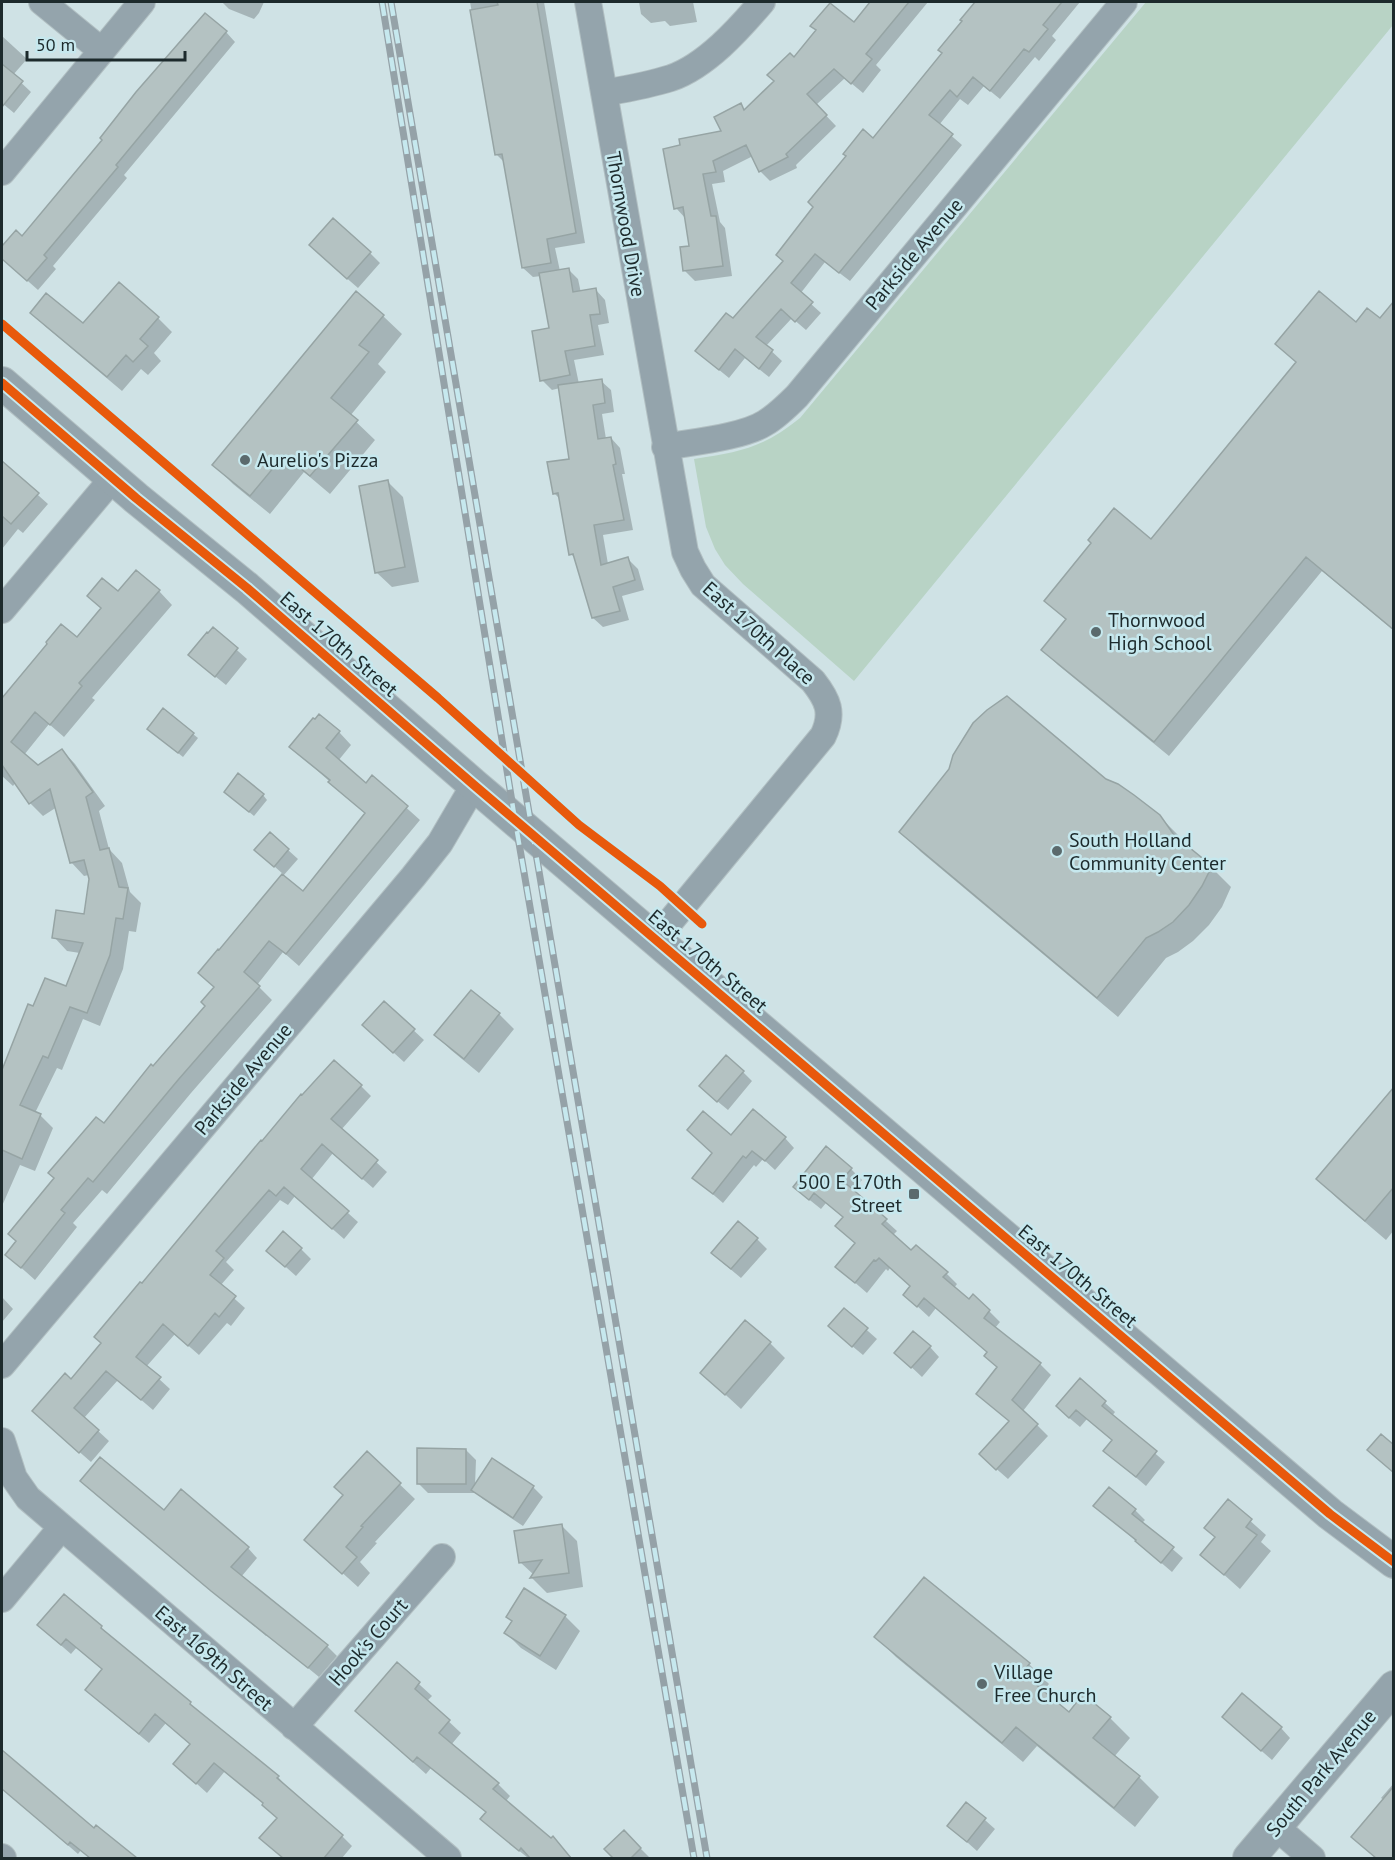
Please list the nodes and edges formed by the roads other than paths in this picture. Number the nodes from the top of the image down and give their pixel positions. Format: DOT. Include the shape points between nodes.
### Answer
graph roads {
  1 [pos="42,2"];
  2 [pos="142,2"];
  3 [pos="588,2"];
  4 [pos="762,2"];
  5 [pos="1124,2"];
  6 [pos="102,51"];
  7 [pos="604,93"];
  8 [pos="2,172"];
  9 [pos="2,383"];
  10 [pos="665,447"];
  11 [pos="113,478"];
  12 [pos="2,610"];
  13 [pos="474,786"];
  14 [pos="655,940"];
  15 [pos="2,1365"];
  16 [pos="2,1441"];
  17 [pos="61,1528"];
  18 [pos="442,1557"];
  19 [pos="1394,1562"];
  20 [pos="2,1599"];
  21 [pos="1394,1687"];
  22 [pos="294,1727"];
  23 [pos="1276,1827"];
  24 [pos="448,1858"];
  25 [pos="1249,1858"];
  26 [pos="1312,1858"];
  1 -- 6 [label="street"];
  2 -- 6 [label="street"];
  3 -- 7 [label="street, Thornwood Drive"];
  4 -- 7 [label="street" via="699,63 673,78"];
  5 -- 10 [label="street, Parkside Avenue" via="781,412 763,425 730,435"];
  6 -- 8 [label="street"];
  7 -- 10 [label="street, Thornwood Drive"];
  9 -- 11 [label="street, East 170th Street"];
  10 -- 14 [label="street, East 170th Place" via="685,552 693,569 703,585 813,681 824,694 829,724"];
  11 -- 12 [label="street"];
  11 -- 13 [label="street, East 170th Street" via="247,588"];
  13 -- 14 [label="street, East 170th Street"];
  13 -- 15 [label="street, Parkside Avenue" via="440,843 413,877"];
  14 -- 19 [label="street, East 170th Street" via="1330,1514"];
  16 -- 17 [label="street, East 169th Street" via="14,1478 28,1498"];
  17 -- 20 [label="street"];
  17 -- 22 [label="street, East 169th Street"];
  18 -- 22 [label="street, Hook's Court"];
  21 -- 23 [label="street, South Park Avenue"];
  22 -- 24 [label="street, East 169th Street"];
  23 -- 25 [label="street, South Park Avenue"];
  23 -- 26 [label="street"];
}
